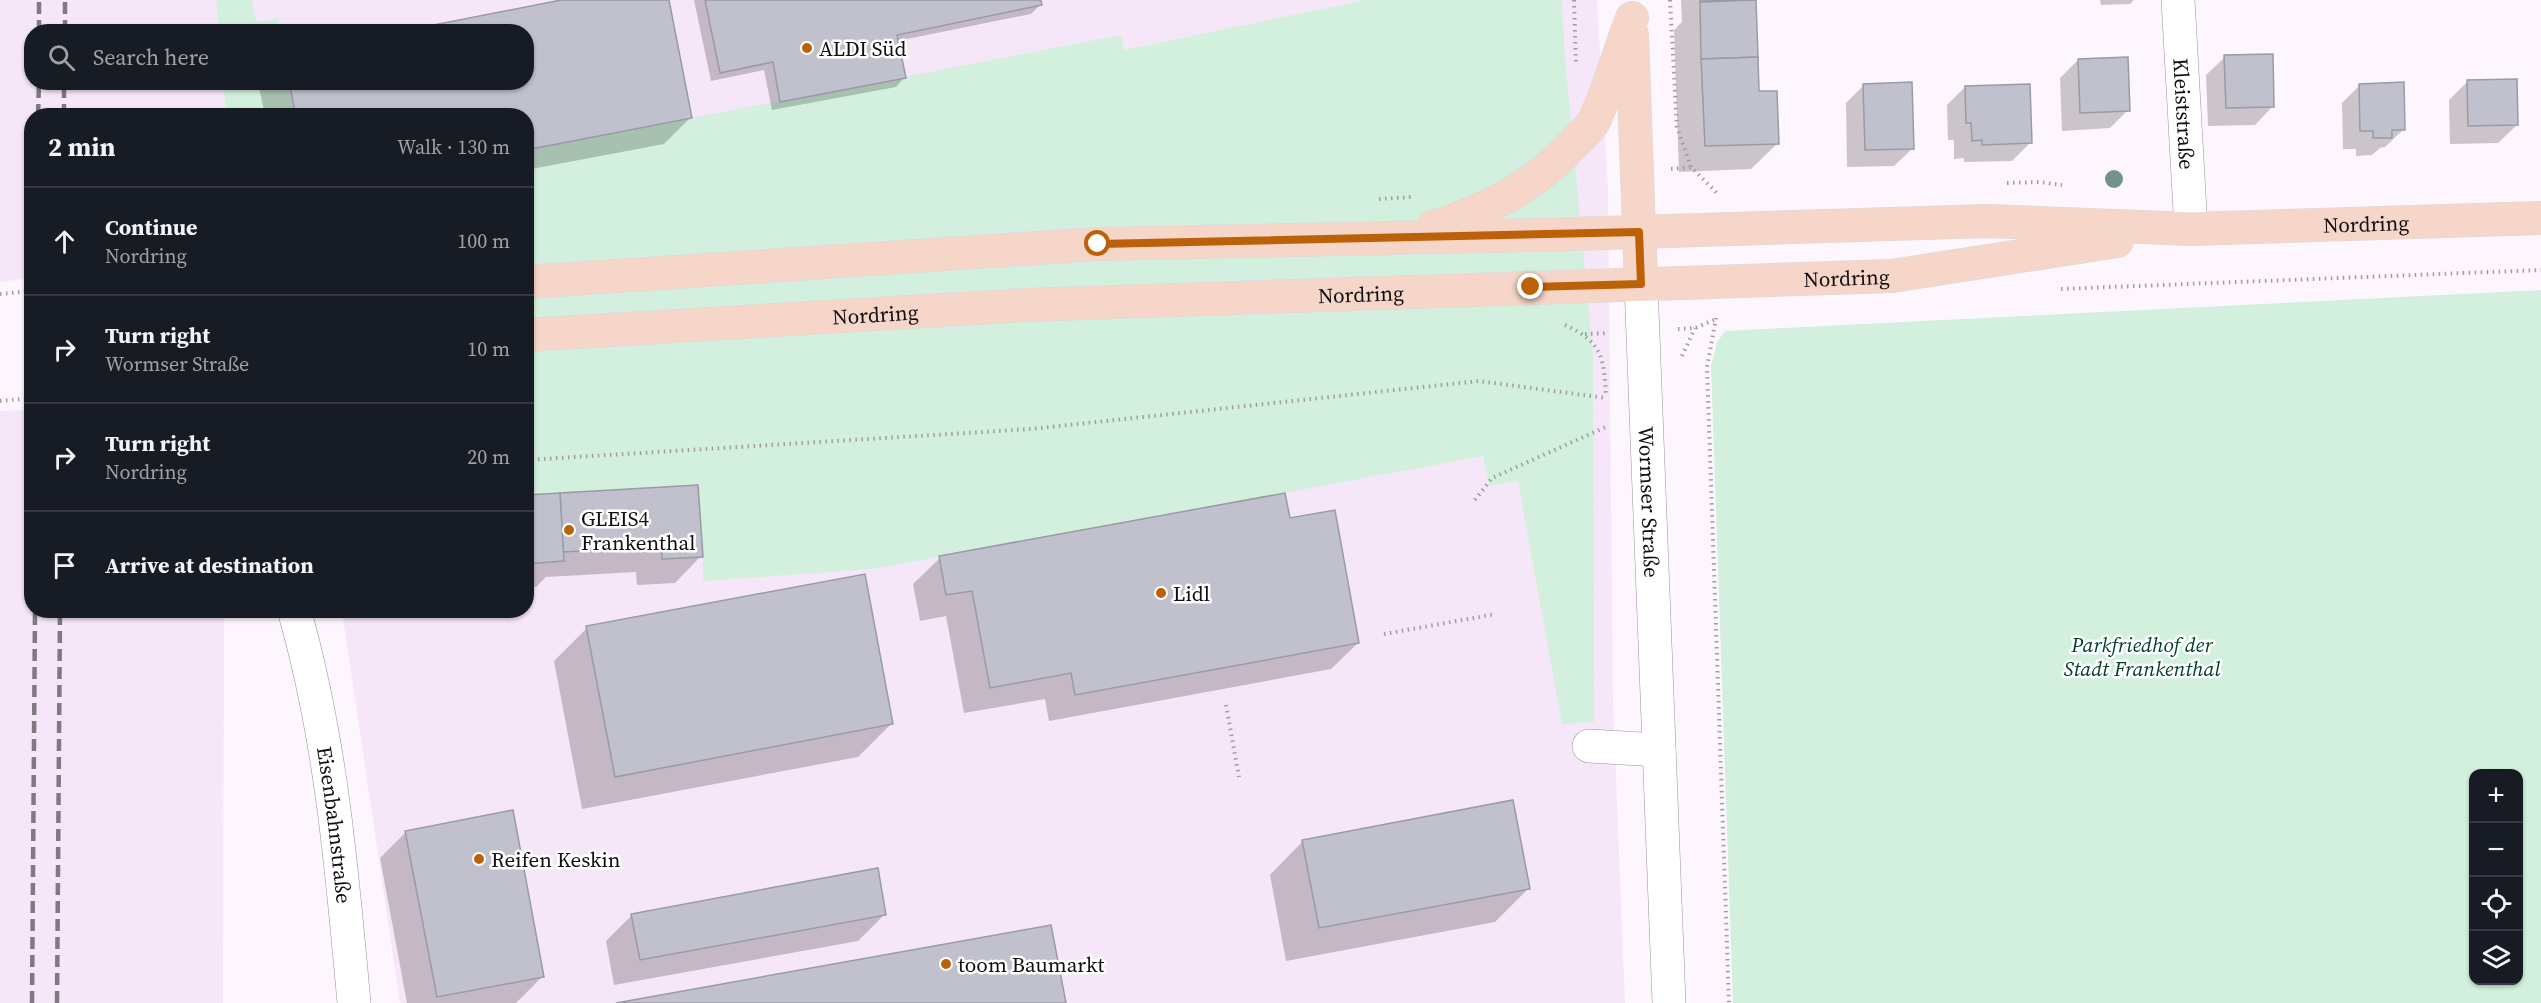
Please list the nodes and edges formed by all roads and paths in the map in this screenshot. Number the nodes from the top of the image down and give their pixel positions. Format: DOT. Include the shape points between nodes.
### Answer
graph roads {
  1 [pos="1574,0"];
  2 [pos="1670,0"];
  3 [pos="2178,0"];
  4 [pos="1631,9"];
  5 [pos="1575,74"];
  6 [pos="1691,167"];
  7 [pos="2541,218"];
  8 [pos="2191,229"];
  9 [pos="1639,232"];
  10 [pos="1404,236"];
  11 [pos="2541,270"];
  12 [pos="534,281"];
  13 [pos="1641,284"];
  14 [pos="2050,290"];
  15 [pos="24,292"];
  16 [pos="0,294"];
  17 [pos="1725,317"];
  18 [pos="534,335"];
  19 [pos="1606,398"];
  20 [pos="24,399"];
  21 [pos="0,401"];
  22 [pos="1608,426"];
  23 [pos="534,460"];
  24 [pos="1475,500"];
  25 [pos="1496,614"];
  26 [pos="296,618"];
  27 [pos="1384,634"];
  28 [pos="1226,705"];
  29 [pos="1589,746"];
  30 [pos="1659,750"];
  31 [pos="1239,777"];
  32 [pos="354,1003"];
  33 [pos="1668,1003"];
  34 [pos="1729,1003"];
  1 -- 5 [label="path"];
  2 -- 6 [label="path" via="1677,126"];
  3 -- 8 [label="street, Kleiststraße"];
  4 -- 9 [label="main road, Wormser Straße"];
  4 -- 10 [label="main road" via="1593,123 1559,160 1502,200"];
  7 -- 8 [label="main road, Nordring"];
  8 -- 9 [label="main road, Nordring" via="1988,221"];
  8 -- 13 [label="main road, Nordring" via="1892,276"];
  9 -- 10 [label="main road, Nordring"];
  9 -- 13 [label="main road, Wormser Straße"];
  10 -- 12 [label="main road, Nordring" via="1098,244"];
  11 -- 14 [label="path"];
  13 -- 18 [label="main road, Nordring" via="1026,305"];
  13 -- 30 [label="street, Wormser Straße"];
  15 -- 16 [label="path"];
  17 -- 34 [label="path" via="1715,320 1707,367"];
  19 -- 23 [label="path" via="1479,381 1030,429"];
  20 -- 21 [label="path"];
  22 -- 24 [label="path" via="1492,478"];
  25 -- 27 [label="path"];
  26 -- 32 [label="street, Eisenbahnstraße" via="334,806"];
  28 -- 31 [label="path"];
  29 -- 30 [label="street"];
  30 -- 33 [label="street, Wormser Straße"];
}
